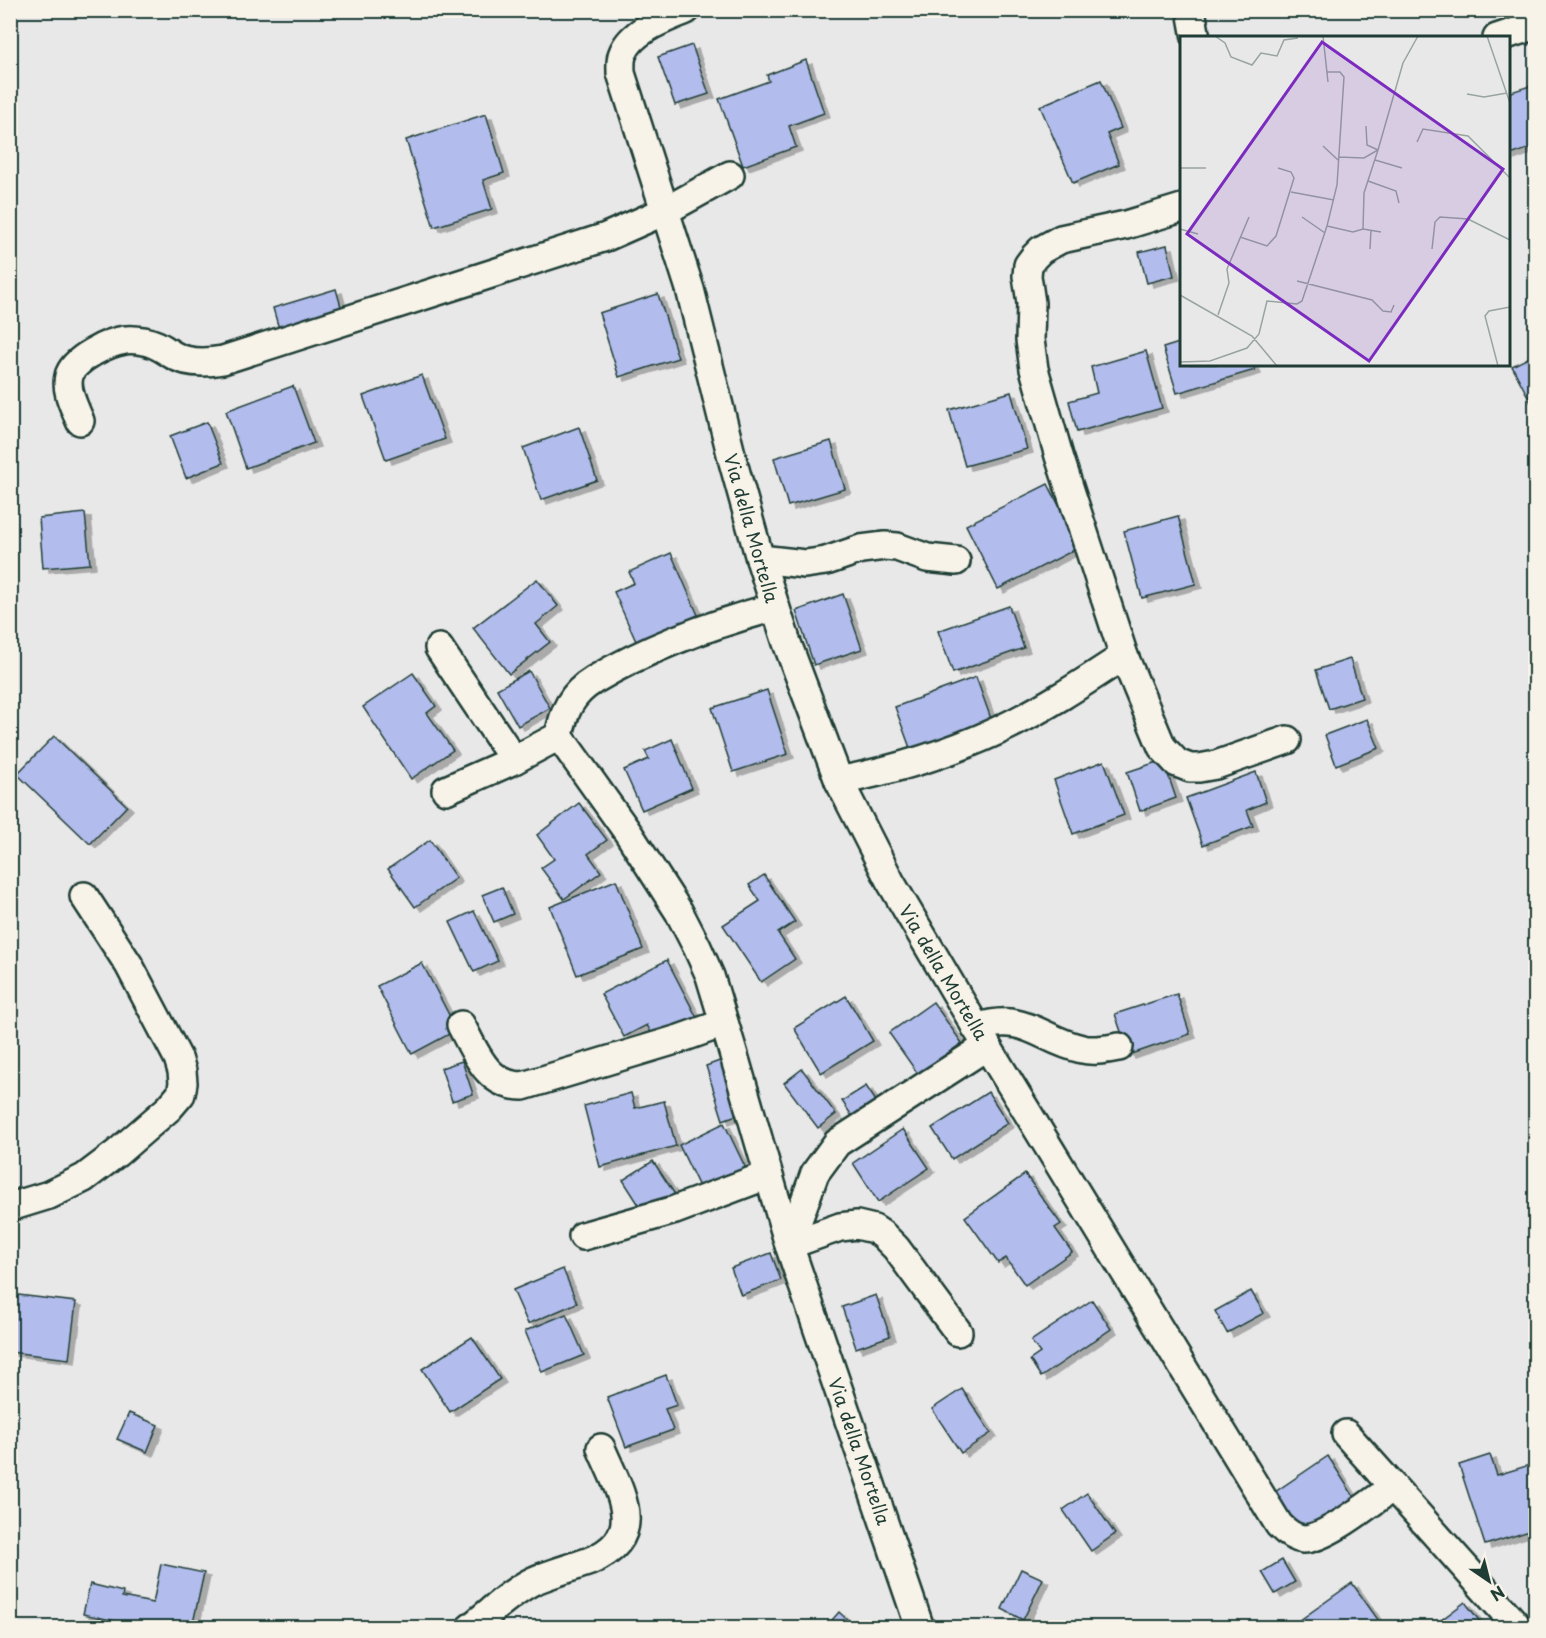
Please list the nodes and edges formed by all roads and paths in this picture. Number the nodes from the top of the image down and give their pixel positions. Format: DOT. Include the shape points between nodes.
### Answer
graph roads {
  1 [pos="686,10"];
  2 [pos="1191,10"];
  3 [pos="1536,25"];
  4 [pos="1196,36"];
  5 [pos="1503,36"];
  6 [pos="729,175"];
  7 [pos="1180,209"];
  8 [pos="665,211"];
  9 [pos="80,421"];
  10 [pos="760,559"];
  11 [pos="956,561"];
  12 [pos="775,607"];
  13 [pos="439,648"];
  14 [pos="1124,656"];
  15 [pos="559,736"];
  16 [pos="1287,740"];
  17 [pos="514,760"];
  18 [pos="839,781"];
  19 [pos="446,790"];
  20 [pos="84,896"];
  21 [pos="724,1023"];
  22 [pos="461,1025"];
  23 [pos="982,1037"];
  24 [pos="1119,1047"];
  25 [pos="768,1175"];
  26 [pos="10,1208"];
  27 [pos="583,1236"];
  28 [pos="789,1245"];
  29 [pos="958,1332"];
  30 [pos="1346,1434"];
  31 [pos="601,1448"];
  32 [pos="1393,1487"];
  33 [pos="470,1628"];
  34 [pos="920,1628"];
  35 [pos="1519,1628"];
  1 -- 8 [label="street, Via della Mortella" via="638,36 623,53 621,62 623,83"];
  2 -- 4 [label="street"];
  3 -- 5 [label="street"];
  6 -- 8 [label="street"];
  7 -- 14 [label="street" via="1061,239 1041,250 1028,265 1034,369"];
  8 -- 9 [label="street" via="606,237 223,360 188,361 144,341 114,343 71,371 70,394"];
  8 -- 10 [label="street, Via della Mortella" via="696,310"];
  10 -- 11 [label="street" via="805,564 885,546 936,560"];
  10 -- 12 [label="street, Via della Mortella"];
  12 -- 15 [label="street" via="646,653 594,680 570,700"];
  12 -- 18 [label="street, Via della Mortella"];
  13 -- 17 [label="street"];
  14 -- 16 [label="street" via="1158,740 1168,755 1185,766 1207,768"];
  14 -- 18 [label="street" via="1067,693 991,734 903,765"];
  15 -- 17 [label="street"];
  15 -- 21 [label="street" via="607,802 689,930 710,976"];
  17 -- 19 [label="street"];
  18 -- 23 [label="street, Via della Mortella" via="890,881"];
  20 -- 26 [label="street" via="129,965 178,1058 183,1071 181,1094 95,1170 60,1190"];
  21 -- 22 [label="street" via="523,1086 501,1083 488,1072"];
  21 -- 25 [label="street"];
  23 -- 24 [label="street" via="991,1023 1010,1022 1082,1049"];
  23 -- 28 [label="street, Via della Mortella" via="837,1143 814,1173"];
  23 -- 32 [label="street, Via della Mortella" via="1279,1525 1299,1539 1320,1537"];
  25 -- 27 [label="street" via="675,1210"];
  25 -- 28 [label="street"];
  28 -- 29 [label="street" via="840,1227 874,1229 896,1248"];
  28 -- 34 [label="street, Via della Mortella"];
  30 -- 32 [label="street"];
  31 -- 33 [label="street" via="625,1513 625,1529 619,1540 590,1560 525,1586"];
  32 -- 35 [label="street"];
}
